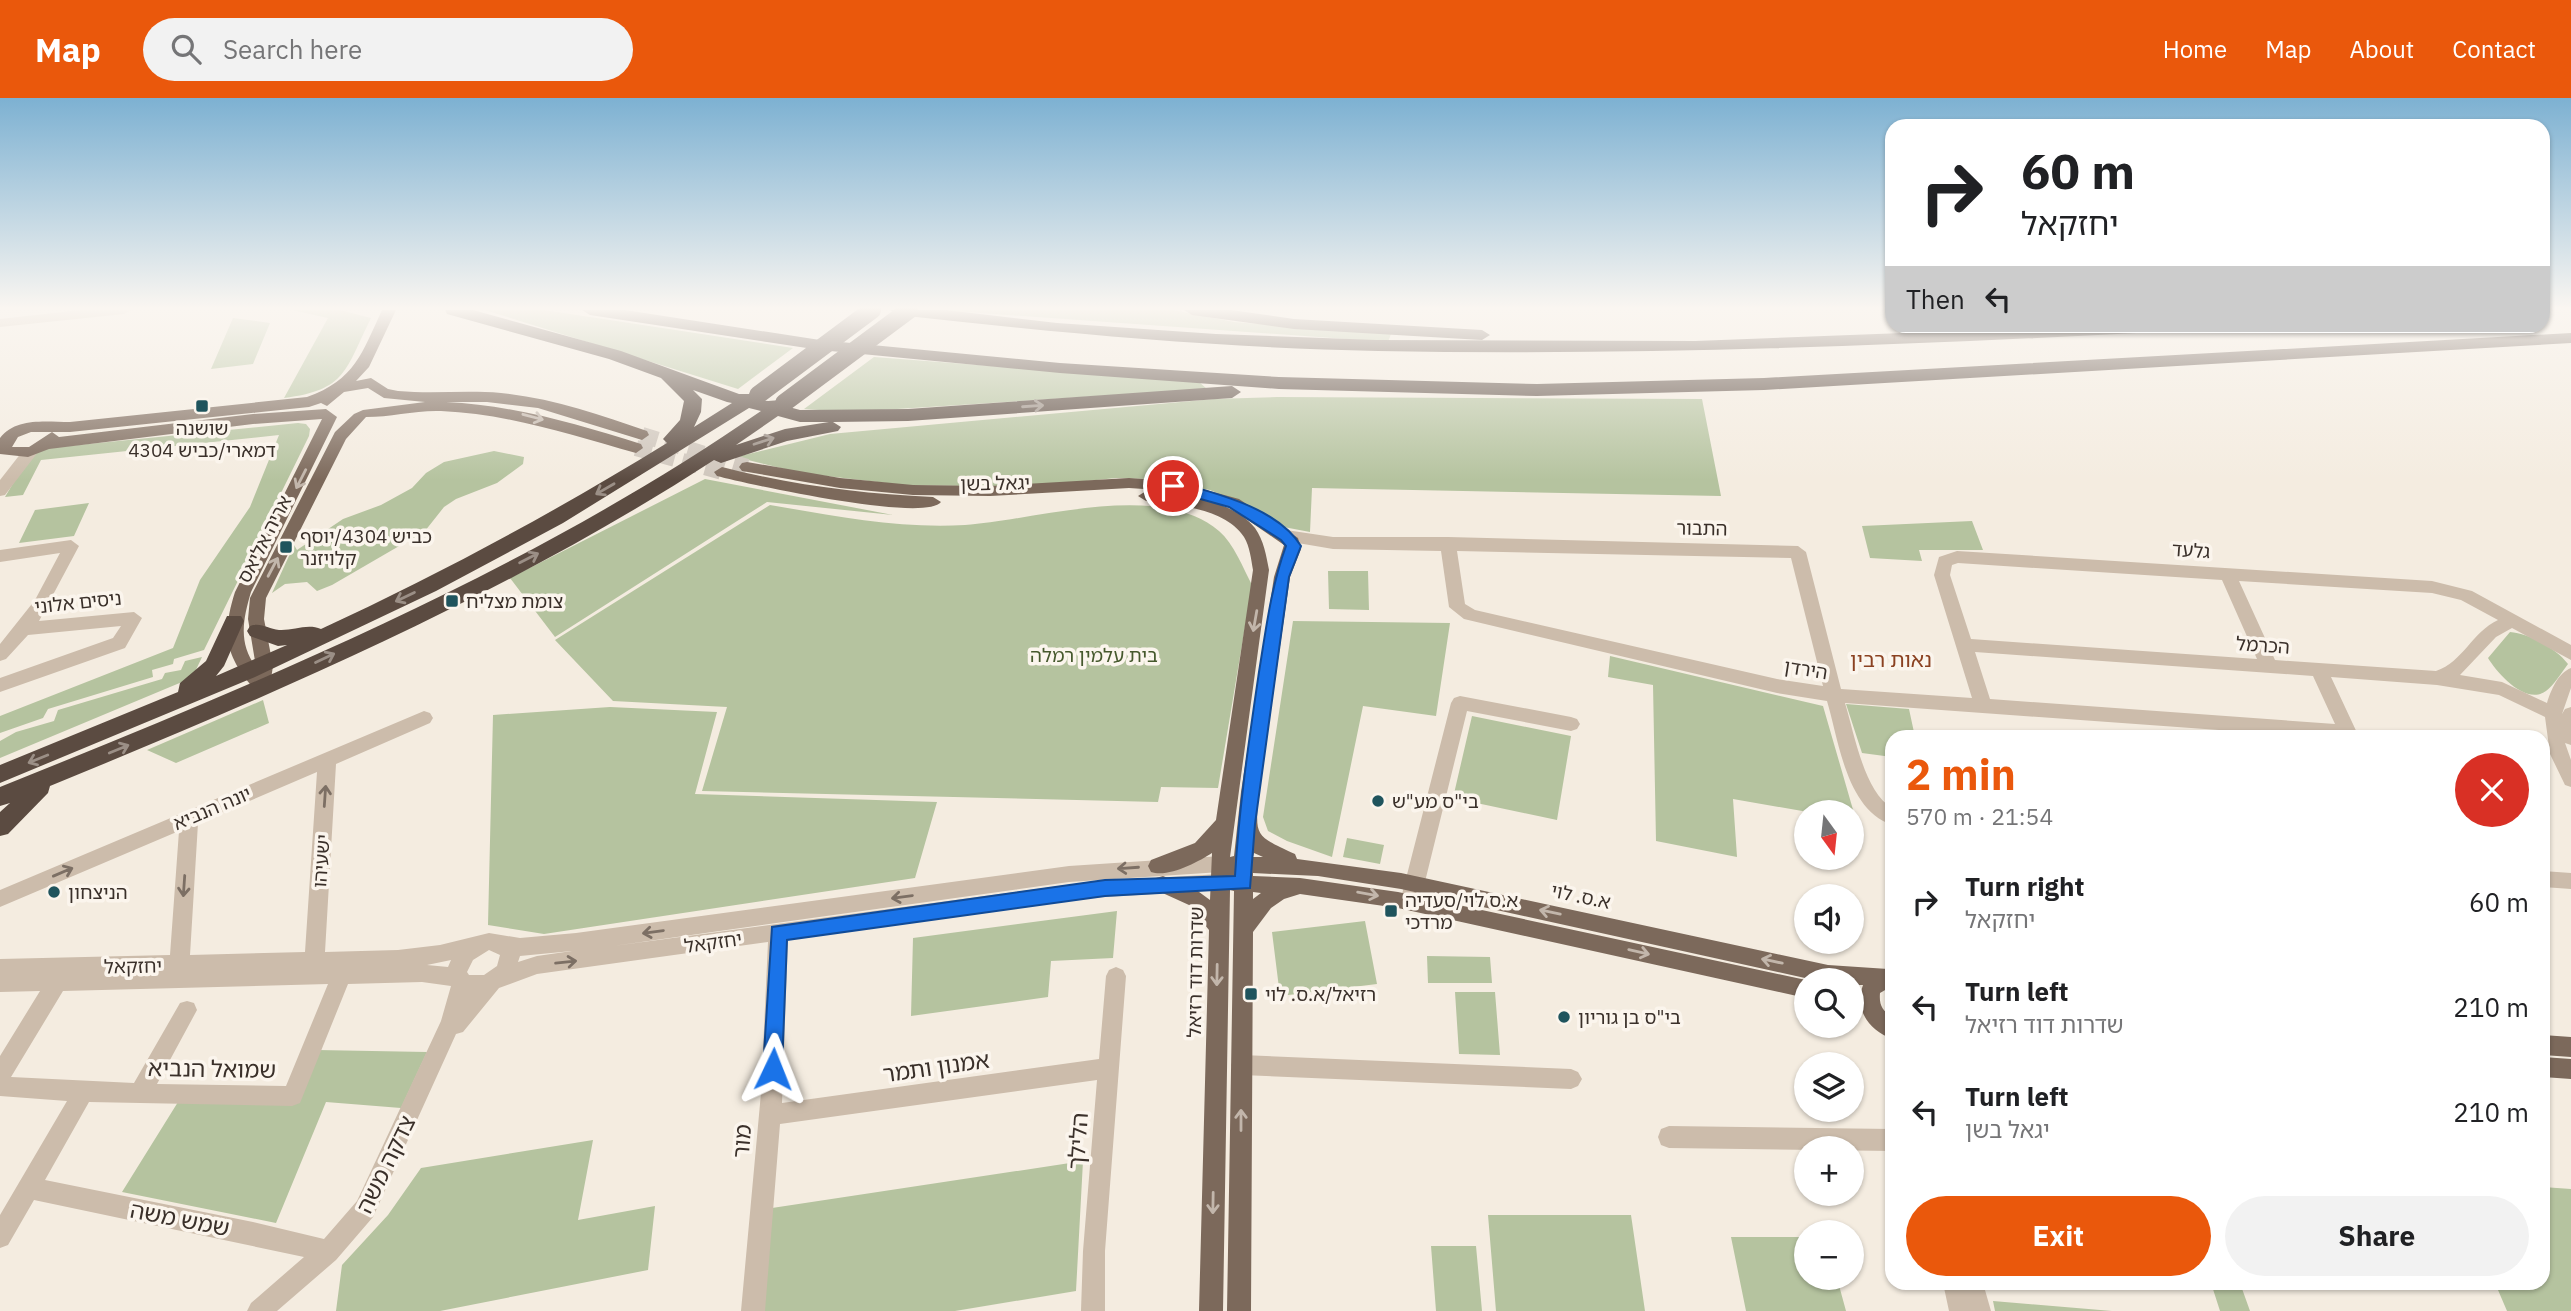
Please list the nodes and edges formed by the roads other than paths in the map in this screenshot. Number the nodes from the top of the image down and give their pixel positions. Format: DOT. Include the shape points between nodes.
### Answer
graph roads {
  1 [pos="362,367"];
  2 [pos="651,367"];
  3 [pos="652,367"];
  4 [pos="795,367"];
  5 [pos="833,367"];
  6 [pos="1043,367"];
  7 [pos="2069,367"];
  8 [pos="371,383"];
  9 [pos="1537,390"];
  10 [pos="336,392"];
  11 [pos="384,393"];
  12 [pos="752,398"];
  13 [pos="779,407"];
  14 [pos="1007,408"];
  15 [pos="328,415"];
  16 [pos="363,415"];
  17 [pos="50,428"];
  18 [pos="46,444"];
  19 [pos="4,447"];
  20 [pos="30,452"];
  21 [pos="747,467"];
  22 [pos="722,472"];
  23 [pos="631,474"];
  24 [pos="677,475"];
  25 [pos="3,486"];
  26 [pos="1284,535"];
  27 [pos="1333,543"];
  28 [pos="1448,543"];
  29 [pos="1257,549"];
  30 [pos="0,555"];
  31 [pos="1290,555"];
  32 [pos="2227,573"];
  33 [pos="2466,595"];
  34 [pos="234,621"];
  35 [pos="2515,621"];
  36 [pos="346,626"];
  37 [pos="25,629"];
  38 [pos="257,631"];
  39 [pos="2489,631"];
  40 [pos="1964,645"];
  41 [pos="2474,650"];
  42 [pos="2571,653"];
  43 [pos="0,654"];
  44 [pos="2269,666"];
  45 [pos="256,667"];
  46 [pos="2319,670"];
  47 [pos="2571,676"];
  48 [pos="2437,678"];
  49 [pos="0,685"];
  50 [pos="262,687"];
  51 [pos="2502,689"];
  52 [pos="1834,695"];
  53 [pos="1983,705"];
  54 [pos="2552,713"];
  55 [pos="2571,714"];
  56 [pos="147,715"];
  57 [pos="424,718"];
  58 [pos="1571,724"];
  59 [pos="2298,730"];
  60 [pos="2346,730"];
  61 [pos="2571,738"];
  62 [pos="327,759"];
  63 [pos="0,774"];
  64 [pos="56,775"];
  65 [pos="2571,780"];
  66 [pos="0,797"];
  67 [pos="1885,813"];
  68 [pos="1224,817"];
  69 [pos="189,818"];
  70 [pos="1246,824"];
  71 [pos="0,827"];
  72 [pos="1318,868"];
  73 [pos="1220,873"];
  74 [pos="1244,873"];
  75 [pos="1160,875"];
  76 [pos="2550,880"];
  77 [pos="2571,881"];
  78 [pos="1300,886"];
  79 [pos="1412,893"];
  80 [pos="0,899"];
  81 [pos="1219,927"];
  82 [pos="778,933"];
  83 [pos="1242,933"];
  84 [pos="503,942"];
  85 [pos="475,946"];
  86 [pos="314,962"];
  87 [pos="179,966"];
  88 [pos="0,968"];
  89 [pos="342,975"];
  90 [pos="1116,976"];
  91 [pos="1885,978"];
  92 [pos="1885,979"];
  93 [pos="460,980"];
  94 [pos="495,980"];
  95 [pos="57,982"];
  96 [pos="0,983"];
  97 [pos="1794,986"];
  98 [pos="187,1010"];
  99 [pos="1864,1012"];
  100 [pos="1885,1027"];
  101 [pos="441,1044"];
  102 [pos="2550,1046"];
  103 [pos="2571,1047"];
  104 [pos="1241,1065"];
  105 [pos="2550,1068"];
  106 [pos="1109,1069"];
  107 [pos="2571,1069"];
  108 [pos="0,1075"];
  109 [pos="1571,1079"];
  110 [pos="0,1086"];
  111 [pos="84,1091"];
  112 [pos="140,1094"];
  113 [pos="770,1115"];
  114 [pos="1670,1137"];
  115 [pos="1885,1140"];
  116 [pos="31,1188"];
  117 [pos="0,1237"];
  118 [pos="328,1252"];
  119 [pos="1956,1290"];
  120 [pos="1974,1290"];
  121 [pos="259,1311"];
  122 [pos="753,1311"];
  123 [pos="1093,1311"];
  124 [pos="1211,1311"];
  125 [pos="1240,1311"];
  126 [pos="1961,1311"];
  127 [pos="1979,1311"];
  1 -- 8 [label="main road"];
  1 -- 10 [label="main road"];
  2 -- 23 [label="highway" via="683,387 693,400 694,411 682,430"];
  3 -- 12 [label="highway"];
  4 -- 12 [label="highway, bridge"];
  5 -- 13 [label="highway, bridge"];
  6 -- 9 [label="highway" via="1279,383"];
  7 -- 9 [label="highway" via="1764,384"];
  8 -- 10 [label="main road"];
  8 -- 11 [label="main road"];
  14 -- 9 [label="highway, one-way" via="1273,390"];
  10 -- 15 [label="main road, אריה אליאס" via="325,404"];
  10 -- 17 [label="main road" via="305,402"];
  11 -- 16 [label="main road, אריה אליאס" via="381,403"];
  16 -- 11 [label="main road, one-way" via="425,408 501,410 639,441 562,408 523,400"];
  12 -- 13 [label="highway"];
  12 -- 23 [label="highway"];
  13 -- 14 [label="highway" via="800,416 832,418"];
  13 -- 24 [label="highway"];
  24 -- 14 [label="highway, one-way" via="754,444 802,431"];
  15 -- 16 [label="main road" via="343,419"];
  15 -- 18 [label="main road" via="253,419"];
  15 -- 34 [label="main road, אריה אליאס, one-way" via="243,592"];
  38 -- 16 [label="main road, אריה אליאס, one-way" via="255,611 265,582 340,436"];
  17 -- 18 [label="main road" via="52,436"];
  17 -- 19 [label="main road" via="36,426 18,432"];
  18 -- 20 [label="main road"];
  19 -- 20 [label="main road"];
  19 -- 25 [label="street"];
  20 -- 25 [label="street"];
  21 -- 26 [label="main road, יגאל בשן" via="913,490 1002,491 1129,483 1173,486 1234,503"];
  22 -- 29 [label="main road, יגאל בשן" via="756,482 909,502 988,503 1128,495 1169,498 1223,514 1246,529"];
  23 -- 36 [label="highway, one-way" via="489,555"];
  50 -- 24 [label="highway, one-way" via="485,581"];
  26 -- 27 [label="street, התבור"];
  26 -- 29 [label="main road" via="1262,537"];
  26 -- 31 [label="main road" via="1294,546"];
  27 -- 28 [label="street, התבור"];
  27 -- 31 [label="street, התבור"];
  28 -- 52 [label="street, הירדן" via="1457,607 1470,615"];
  28 -- 52 [label="street, התבור" via="1798,552"];
  29 -- 31 [label="main road" via="1272,561"];
  29 -- 68 [label="main road, שדרות דוד רזיאל, one-way" via="1261,589"];
  30 -- 37 [label="street" via="71,546"];
  31 -- 70 [label="main road" via="1282,577"];
  32 -- 33 [label="street, גלעד" via="2432,587"];
  32 -- 40 [label="street, גלעד" via="1951,558 1942,567 1942,575"];
  32 -- 44 [label="street"];
  33 -- 35 [label="street, גלעד"];
  33 -- 39 [label="street" via="2486,614"];
  34 -- 45 [label="main road, אריה אליאס" via="236,646"];
  34 -- 56 [label="highway" via="208,673"];
  35 -- 39 [label="street"];
  35 -- 42 [label="street, גלעד"];
  36 -- 38 [label="highway" via="288,638"];
  36 -- 45 [label="highway"];
  37 -- 43 [label="street"];
  37 -- 49 [label="street, ניסים אלוני" via="134,618 119,643"];
  38 -- 45 [label="main road, אריה אליאס" via="265,650"];
  39 -- 41 [label="street"];
  40 -- 44 [label="street, הכרמל"];
  40 -- 53 [label="street, גלעד"];
  41 -- 48 [label="street" via="2455,671"];
  41 -- 51 [label="street" via="2483,671"];
  44 -- 46 [label="street, הכרמל"];
  45 -- 50 [label="main road, אריה אליאס"];
  45 -- 56 [label="highway"];
  46 -- 48 [label="street, הכרמל"];
  46 -- 60 [label="street"];
  47 -- 54 [label="street"];
  48 -- 51 [label="street, הכרמל"];
  64 -- 50 [label="highway, one-way"];
  51 -- 54 [label="street, הכרמל"];
  52 -- 53 [label="street, הירדן"];
  52 -- 67 [label="street, התבור" via="1862,786"];
  53 -- 59 [label="street, הירדן"];
  54 -- 65 [label="street" via="2559,757"];
  55 -- 61 [label="street"];
  56 -- 63 [label="highway, one-way"];
  57 -- 62 [label="street, יונה הנביא"];
  58 -- 79 [label="street" via="1460,703"];
  62 -- 69 [label="street, יונה הנביא"];
  86 -- 62 [label="street, ישעיהו, one-way"];
  64 -- 66 [label="highway"];
  64 -- 71 [label="highway" via="30,794"];
  68 -- 73 [label="main road, שדרות דוד רזיאל"];
  68 -- 75 [label="main road" via="1207,847"];
  80 -- 69 [label="street, יונה הנביא, one-way"];
  69 -- 87 [label="street, one-way"];
  70 -- 72 [label="main road" via="1256,845 1266,852"];
  70 -- 74 [label="main road"];
  72 -- 74 [label="main road, א.ס. לוי"];
  72 -- 79 [label="main road, א.ס. לוי"];
  73 -- 74 [label="main road, א.ס. לוי"];
  73 -- 75 [label="street, יחזקאל"];
  73 -- 81 [label="main road, שדרות דוד רזיאל"];
  74 -- 78 [label="main road, א.ס. לוי"];
  74 -- 83 [label="main road"];
  75 -- 81 [label="main road" via="1200,900"];
  75 -- 82 [label="street, יחזקאל" via="1097,889"];
  75 -- 84 [label="street, יחזקאל, one-way" via="1069,874 576,942 520,947"];
  76 -- 77 [label="street"];
  78 -- 79 [label="main road, א.ס. לוי, one-way"];
  78 -- 83 [label="main road" via="1262,902"];
  91 -- 79 [label="main road, א.ס. לוי, one-way" via="1828,974"];
  79 -- 97 [label="main road, א.ס. לוי, one-way"];
  81 -- 124 [label="main road, שדרות דוד רזיאל, one-way"];
  94 -- 82 [label="street, יחזקאל, one-way" via="537,965"];
  82 -- 113 [label="street, מור"];
  83 -- 104 [label="main road"];
  84 -- 85 [label="street"];
  84 -- 94 [label="street" via="512,957"];
  85 -- 86 [label="street, יחזקאל" via="426,957"];
  85 -- 93 [label="street" via="458,965"];
  86 -- 87 [label="street, יחזקאל"];
  87 -- 88 [label="street, יחזקאל"];
  89 -- 93 [label="street, יחזקאל" via="422,973"];
  89 -- 95 [label="street, יחזקאל"];
  89 -- 112 [label="street, שמואל הנביא" via="292,1096"];
  90 -- 106 [label="street, הלילך"];
  92 -- 100 [label="main road" via="1869,994"];
  93 -- 94 [label="street" via="474,986"];
  93 -- 101 [label="street, צדקה משה" via="458,1004"];
  94 -- 101 [label="street, צדקה משה"];
  95 -- 96 [label="street, יחזקאל"];
  95 -- 108 [label="street"];
  98 -- 112 [label="street"];
  99 -- 100 [label="main road"];
  101 -- 118 [label="street, צדקה משה" via="376,1189 354,1224"];
  102 -- 103 [label="main road"];
  104 -- 109 [label="street"];
  125 -- 104 [label="main road, one-way"];
  105 -- 107 [label="main road"];
  106 -- 113 [label="street, אמנון ותמר"];
  106 -- 123 [label="street, הלילך"];
  110 -- 111 [label="street, שמואל הנביא"];
  111 -- 112 [label="street, שמואל הנביא"];
  111 -- 116 [label="street"];
  113 -- 122 [label="street, מור"];
  114 -- 115 [label="street"];
  116 -- 117 [label="street"];
  116 -- 118 [label="street, שמש משה"];
  118 -- 121 [label="street, צדקה משה"];
  119 -- 126 [label="street"];
  120 -- 127 [label="street"];
}
